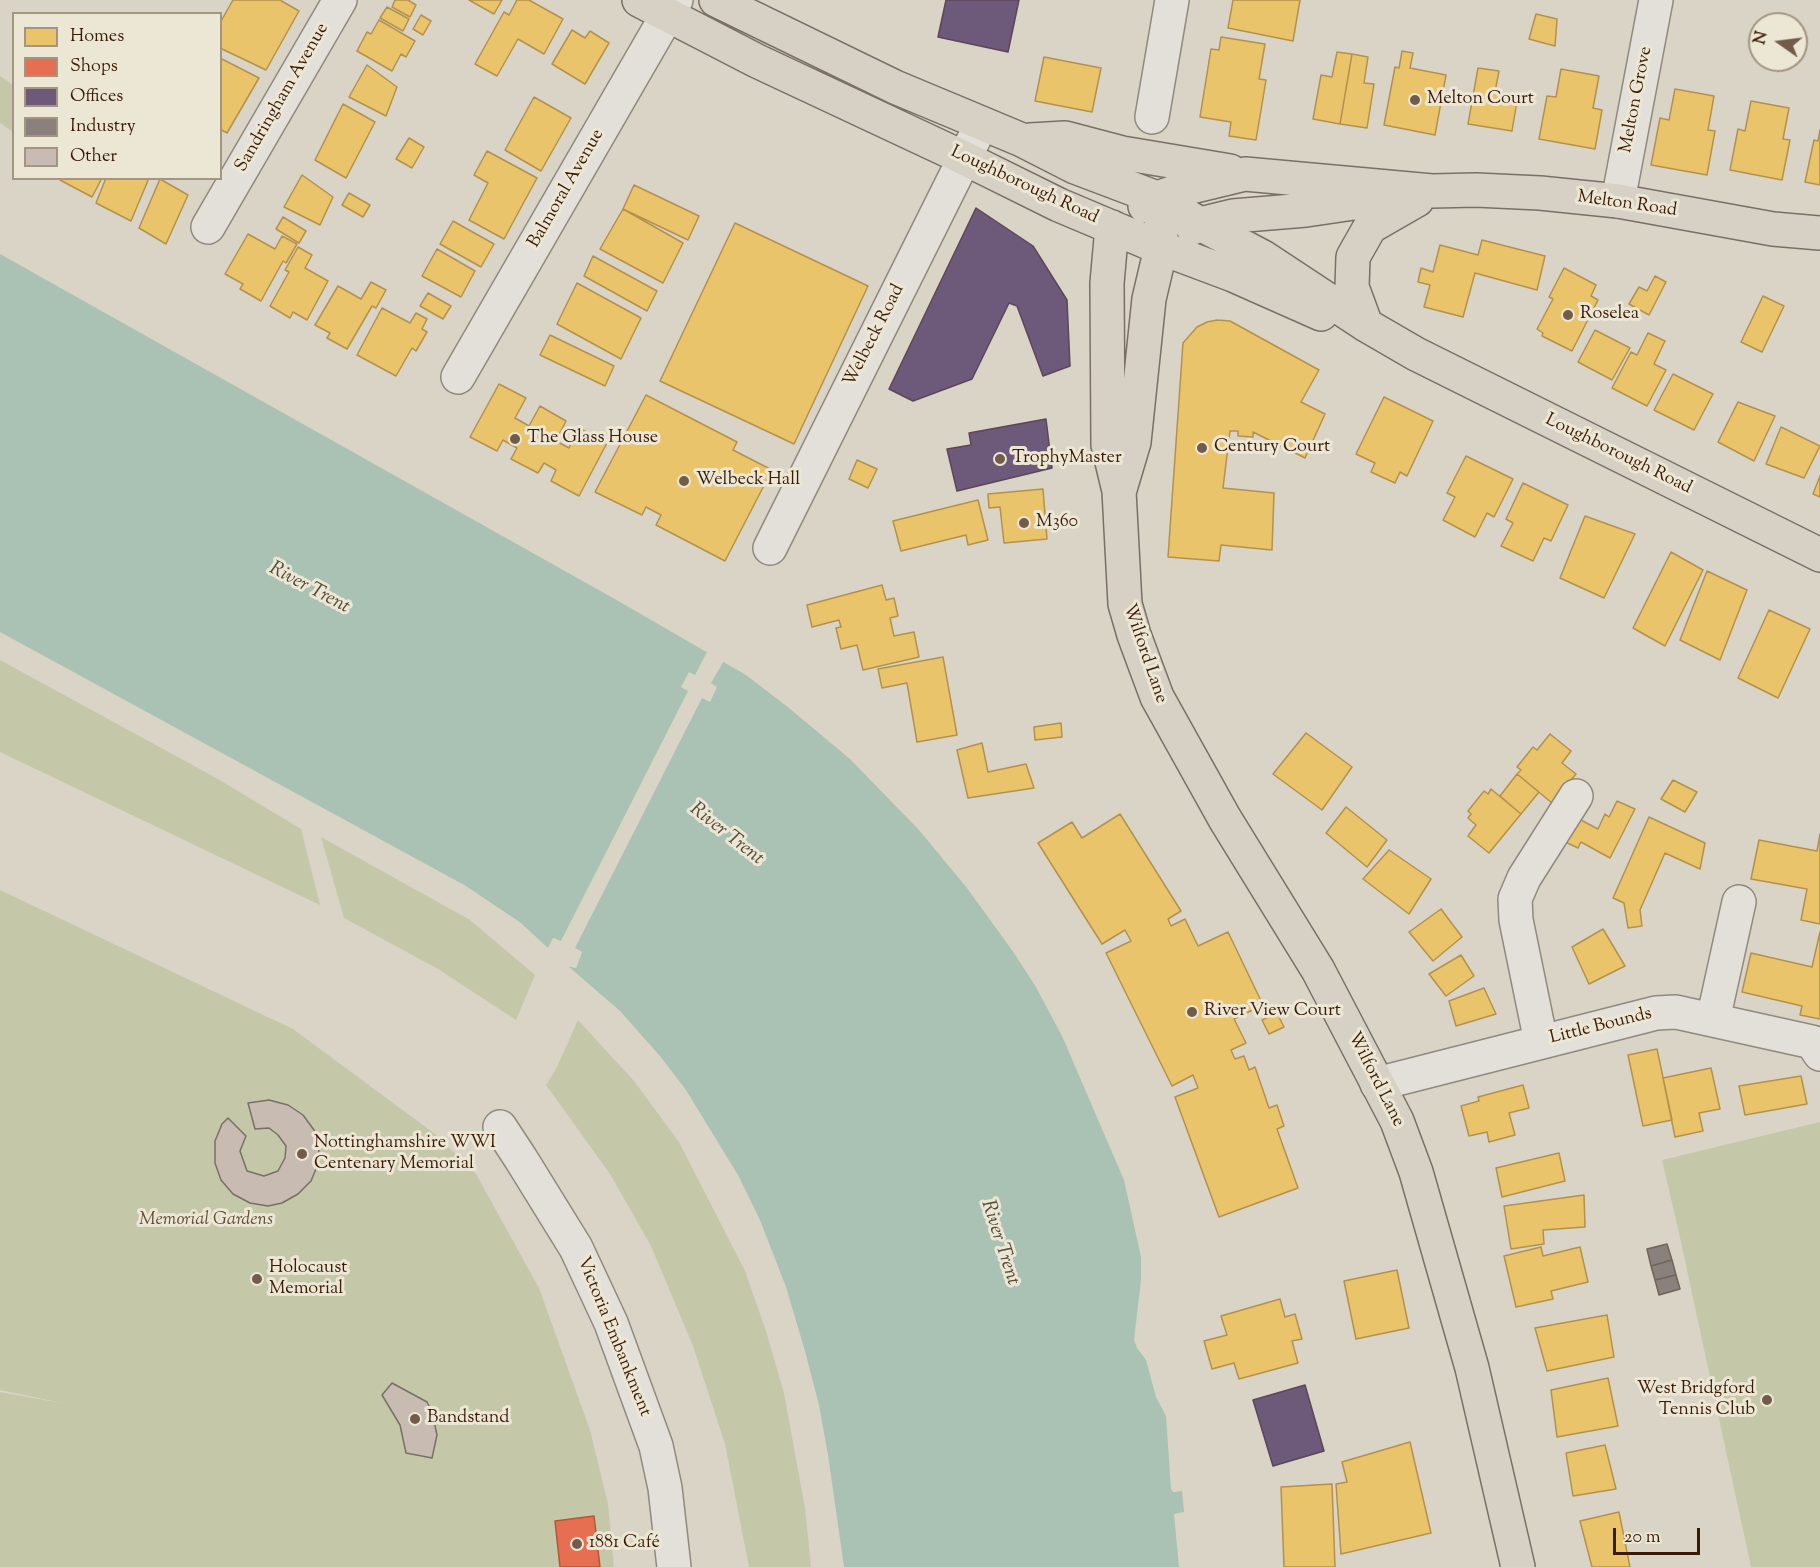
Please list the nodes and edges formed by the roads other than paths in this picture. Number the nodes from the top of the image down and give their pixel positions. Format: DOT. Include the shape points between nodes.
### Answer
graph roads {
  1 [pos="340,0"];
  2 [pos="639,0"];
  3 [pos="716,0"];
  4 [pos="1172,0"];
  5 [pos="1656,0"];
  6 [pos="671,8"];
  7 [pos="1152,117"];
  8 [pos="981,124"];
  9 [pos="1022,140"];
  10 [pos="964,158"];
  11 [pos="1245,174"];
  12 [pos="1432,191"];
  13 [pos="1157,198"];
  14 [pos="1618,201"];
  15 [pos="1200,224"];
  16 [pos="208,227"];
  17 [pos="1112,227"];
  18 [pos="1820,233"];
  19 [pos="1161,248"];
  20 [pos="1366,325"];
  21 [pos="1416,354"];
  22 [pos="458,377"];
  23 [pos="1119,491"];
  24 [pos="770,548"];
  25 [pos="1820,555"];
  26 [pos="1575,796"];
  27 [pos="1740,902"];
  28 [pos="1713,1020"];
  29 [pos="1541,1042"];
  30 [pos="1820,1054"];
  31 [pos="1377,1084"];
  32 [pos="500,1127"];
  33 [pos="674,1567"];
  34 [pos="1518,1567"];
  1 -- 16 [label="street, Sandringham Avenue"];
  2 -- 6 [label="main road, Loughborough Road"];
  3 -- 8 [label="main road, Loughborough Road"];
  4 -- 7 [label="street"];
  5 -- 14 [label="street, Melton Grove"];
  6 -- 10 [label="main road, Loughborough Road" via="757,61"];
  6 -- 22 [label="street, Balmoral Avenue"];
  8 -- 9 [label="main road, Loughborough Road"];
  8 -- 10 [label="street, Welbeck Road"];
  9 -- 11 [label="main road, Loughborough Road" via="1065,138 1122,153"];
  9 -- 13 [label="main road, Loughborough Road" via="1075,167"];
  10 -- 17 [label="main road, Loughborough Road"];
  10 -- 24 [label="street, Welbeck Road"];
  11 -- 12 [label="main road, Melton Road"];
  11 -- 13 [label="main road, Melton Road"];
  12 -- 14 [label="main road, Melton Road" via="1540,193"];
  12 -- 15 [label="main road, Melton Road" via="1306,210 1233,216"];
  12 -- 20 [label="main road" via="1370,227 1353,257 1352,288"];
  13 -- 15 [label="main road, Loughborough Road"];
  13 -- 17 [label="main road"];
  13 -- 19 [label="main road, Wilford Lane"];
  14 -- 18 [label="main road, Melton Road" via="1773,229"];
  15 -- 19 [label="main road, Melton Road"];
  15 -- 20 [label="main road, Loughborough Road" via="1263,257"];
  17 -- 19 [label="main road, Loughborough Road"];
  17 -- 23 [label="main road, Wilford Lane" via="1107,283 1108,445"];
  19 -- 21 [label="main road, Loughborough Road" via="1233,274"];
  19 -- 23 [label="main road, Wilford Lane" via="1149,299 1134,442"];
  20 -- 21 [label="main road, Loughborough Road"];
  21 -- 25 [label="main road, Loughborough Road"];
  23 -- 31 [label="main road, Wilford Lane" via="1125,604 1156,697 1318,970"];
  26 -- 29 [label="street" via="1515,899"];
  27 -- 28 [label="street"];
  28 -- 29 [label="street, Little Bounds" via="1676,1012 1656,1013"];
  28 -- 30 [label="street, Little Bounds" via="1812,1042"];
  29 -- 31 [label="street, Little Bounds"];
  31 -- 34 [label="main road, Wilford Lane" via="1397,1121 1429,1216 1472,1368"];
  32 -- 33 [label="street, Victoria Embankment" via="576,1248 611,1323 656,1446"];
}
